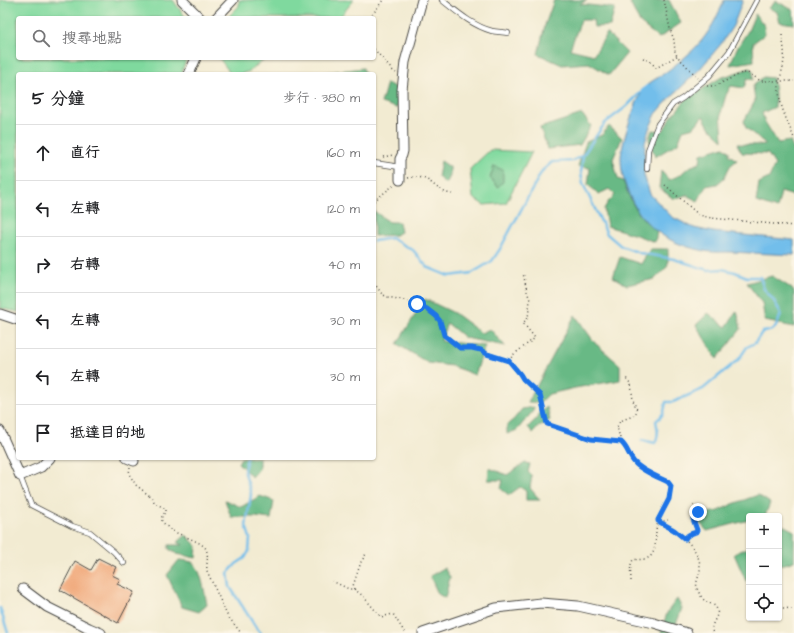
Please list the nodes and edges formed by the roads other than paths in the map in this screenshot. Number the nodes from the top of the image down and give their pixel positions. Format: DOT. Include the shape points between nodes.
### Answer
graph roads {
  1 [pos="182,0"];
  2 [pos="234,0"];
  3 [pos="422,0"];
  4 [pos="442,0"];
  5 [pos="757,0"];
  6 [pos="198,16"];
  7 [pos="218,16"];
  8 [pos="508,33"];
  9 [pos="195,60"];
  10 [pos="190,72"];
  11 [pos="376,163"];
  12 [pos="400,163"];
  13 [pos="647,169"];
  14 [pos="400,180"];
  15 [pos="0,314"];
  16 [pos="16,319"];
  17 [pos="0,431"];
  18 [pos="48,460"];
  19 [pos="20,476"];
  20 [pos="124,563"];
  21 [pos="23,590"];
  22 [pos="101,633"];
  23 [pos="423,633"];
  24 [pos="687,633"];
  1 -- 6 [label="street"];
  2 -- 7 [label="street"];
  3 -- 12 [label="street" via="405,62 402,90 403,151"];
  4 -- 8 [label="lane" via="475,24 492,31"];
  5 -- 13 [label="lane" via="729,52 702,83 672,104 658,124 648,150"];
  9 -- 10 [label="street"];
  11 -- 12 [label="lane"];
  12 -- 14 [label="street"];
  15 -- 16 [label="street"];
  17 -- 19 [label="street"];
  18 -- 19 [label="street" via="41,467"];
  19 -- 20 [label="lane" via="31,505 72,526 90,532"];
  21 -- 22 [label="street" via="47,606"];
  23 -- 24 [label="street" via="496,608 541,603 585,607"];
}
